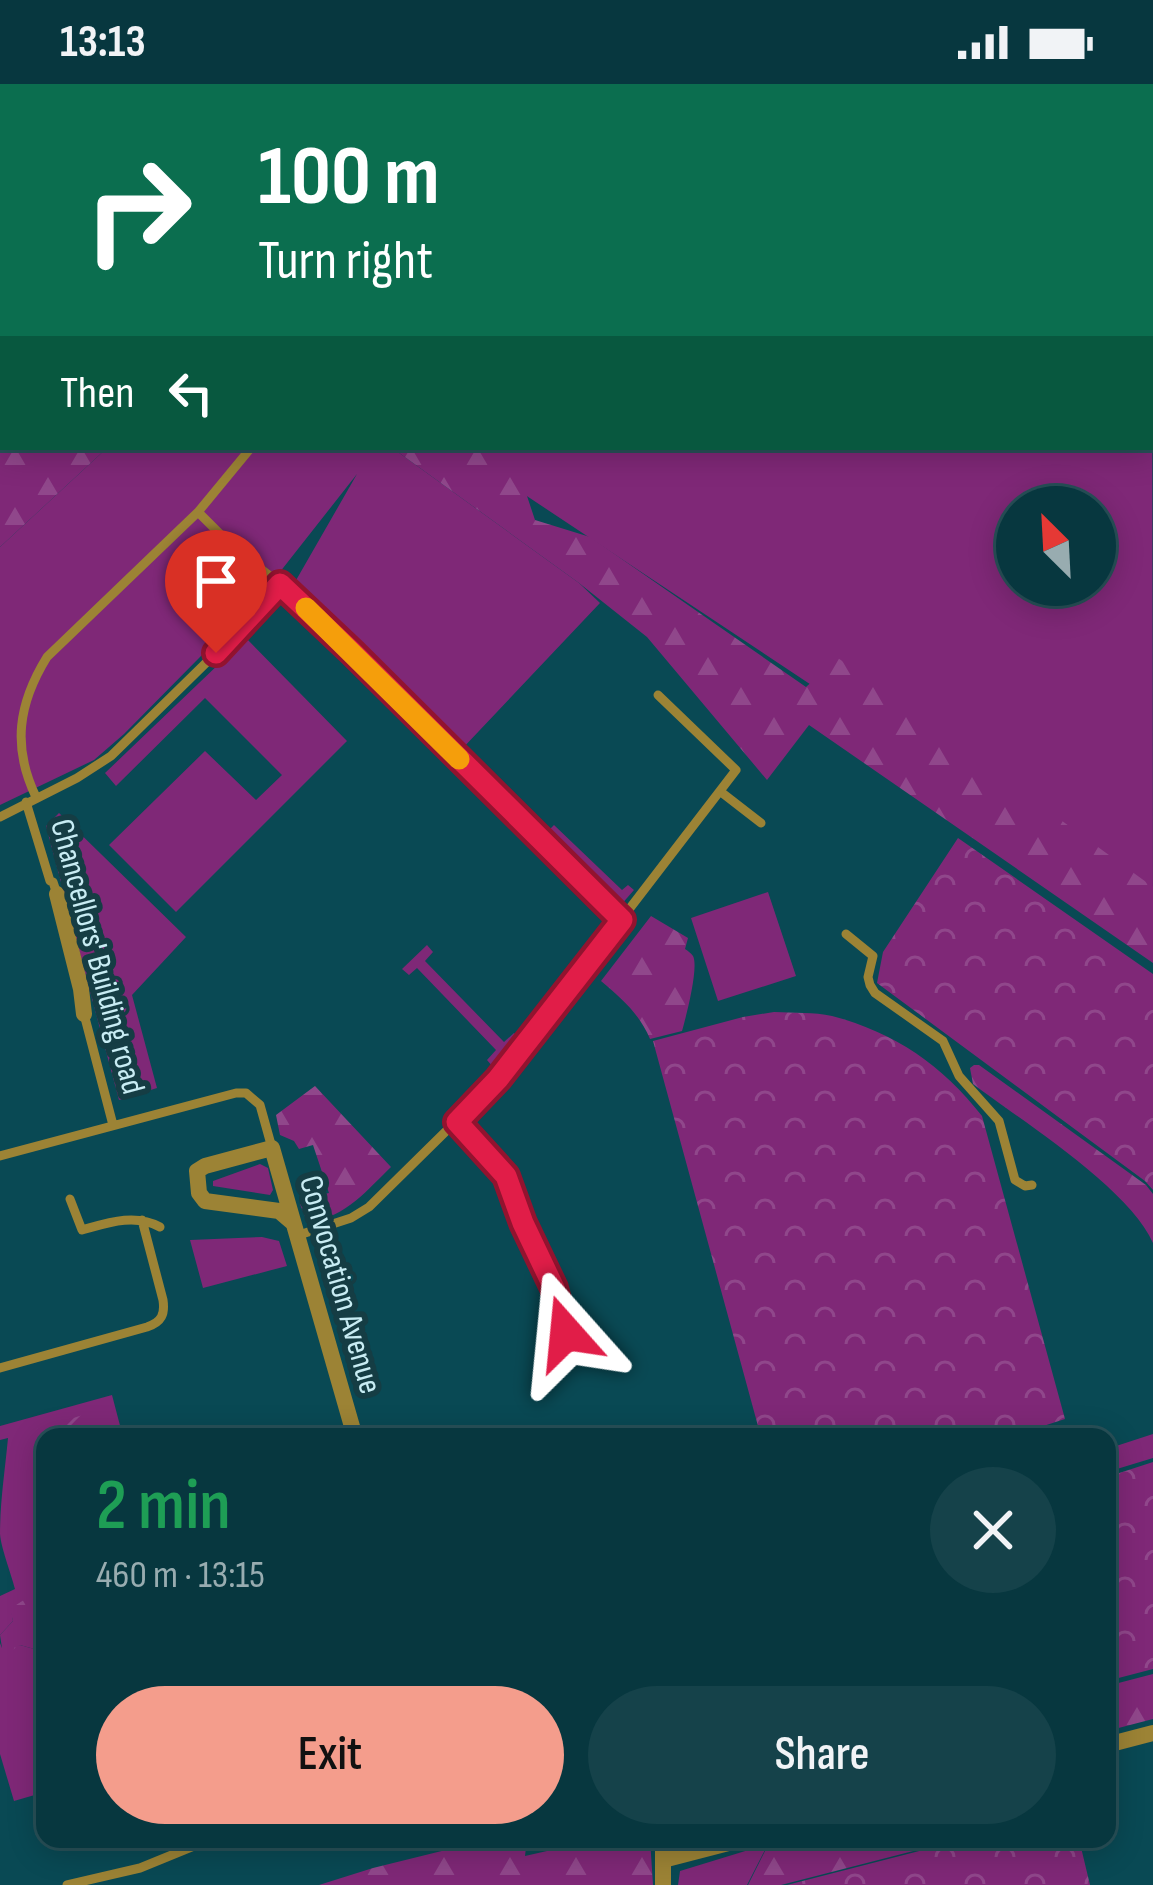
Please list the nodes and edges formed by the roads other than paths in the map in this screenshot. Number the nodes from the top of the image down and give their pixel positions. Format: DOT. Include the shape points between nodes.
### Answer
graph roads {
  1 [pos="249,450"];
  2 [pos="198,512"];
  3 [pos="280,584"];
  4 [pos="658,695"];
  5 [pos="721,792"];
  6 [pos="31,800"];
  7 [pos="0,817"];
  8 [pos="761,823"];
  9 [pos="57,894"];
  10 [pos="622,920"];
  11 [pos="846,934"];
  12 [pos="84,1014"];
  13 [pos="457,1122"];
  14 [pos="113,1125"];
  15 [pos="272,1148"];
  16 [pos="0,1156"];
  17 [pos="1032,1185"];
  18 [pos="70,1199"];
  19 [pos="142,1220"];
  20 [pos="160,1227"];
  21 [pos="295,1230"];
  22 [pos="570,1346"];
  23 [pos="0,1368"];
  24 [pos="353,1428"];
  25 [pos="1153,1733"];
  26 [pos="1116,1743"];
  27 [pos="192,1848"];
  28 [pos="663,1848"];
  29 [pos="710,1848"];
  30 [pos="664,1860"];
  31 [pos="67,1885"];
  32 [pos="663,1885"];
  1 -- 2 [label="lane, Chancellors' Building road"];
  2 -- 3 [label="lane"];
  2 -- 6 [label="lane, Chancellors' Building road" via="47,657 31,683 20,744"];
  3 -- 6 [label="lane" via="111,756 81,780"];
  3 -- 10 [label="lane"];
  4 -- 5 [label="lane" via="736,770"];
  5 -- 8 [label="lane"];
  5 -- 10 [label="lane"];
  6 -- 7 [label="lane"];
  6 -- 9 [label="lane, Chancellors' Building road"];
  9 -- 12 [label="street, Chancellors' Building road"];
  10 -- 13 [label="lane"];
  11 -- 17 [label="lane" via="873,956 868,977 875,993 943,1041 959,1076 999,1121 1016,1180"];
  12 -- 14 [label="lane, Chancellors' Building road"];
  13 -- 21 [label="lane" via="369,1207"];
  13 -- 22 [label="lane" via="506,1176"];
  14 -- 15 [label="lane" via="246,1093 260,1105"];
  14 -- 16 [label="lane"];
  15 -- 21 [label="street, Convocation Avenue"];
  15 -- 21 [label="street" via="200,1168 199,1193 210,1202 279,1211"];
  18 -- 19 [label="lane" via="82,1229"];
  19 -- 20 [label="lane"];
  19 -- 23 [label="lane" via="162,1318"];
  21 -- 24 [label="street, Convocation Avenue"];
  25 -- 26 [label="street"];
  27 -- 31 [label="lane" via="141,1873"];
  28 -- 30 [label="street"];
  29 -- 30 [label="street"];
  30 -- 32 [label="street"];
}
